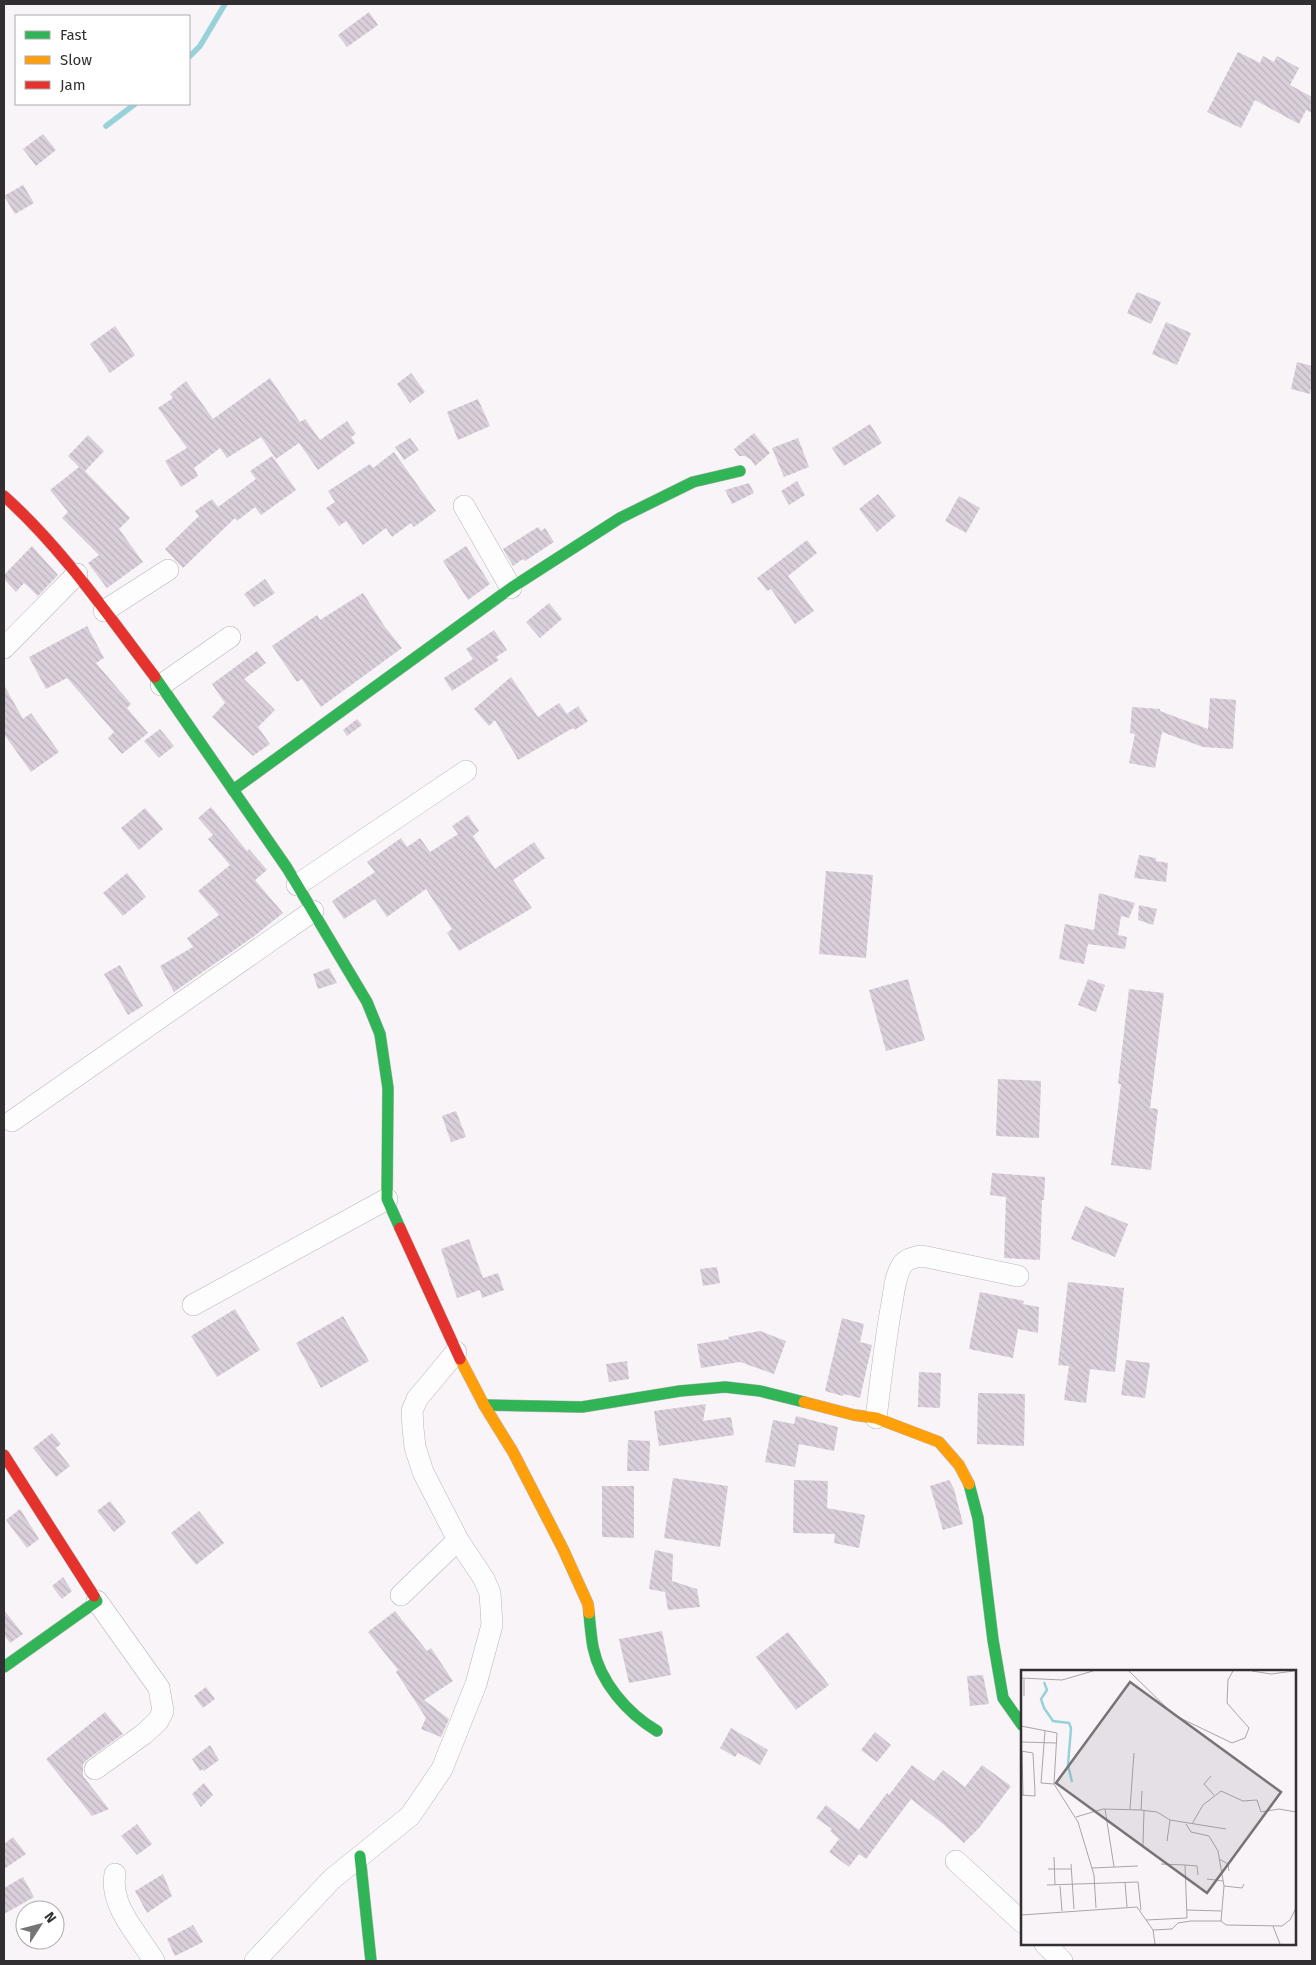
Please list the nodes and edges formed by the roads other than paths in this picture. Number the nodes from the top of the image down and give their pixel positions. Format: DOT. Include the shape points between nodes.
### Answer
graph roads {
  1 [pos="740,471"];
  2 [pos="4,496"];
  3 [pos="464,506"];
  4 [pos="168,570"];
  5 [pos="77,574"];
  6 [pos="510,588"];
  7 [pos="104,611"];
  8 [pos="230,637"];
  9 [pos="4,648"];
  10 [pos="161,685"];
  11 [pos="466,772"];
  12 [pos="233,790"];
  13 [pos="297,885"];
  14 [pos="313,911"];
  15 [pos="12,1121"];
  16 [pos="387,1199"];
  17 [pos="1018,1276"];
  18 [pos="193,1305"];
  19 [pos="456,1352"];
  20 [pos="484,1405"];
  21 [pos="876,1418"];
  22 [pos="4,1455"];
  23 [pos="458,1540"];
  24 [pos="401,1595"];
  25 [pos="97,1601"];
  26 [pos="4,1668"];
  27 [pos="1021,1724"];
  28 [pos="656,1730"];
  29 [pos="96,1769"];
  30 [pos="360,1856"];
  31 [pos="956,1861"];
  32 [pos="116,1874"];
  33 [pos="1021,1921"];
  34 [pos="1046,1945"];
  35 [pos="154,1961"];
  36 [pos="255,1961"];
  37 [pos="372,1961"];
  38 [pos="1062,1961"];
  1 -- 6 [label="street" via="693,482 620,518"];
  2 -- 5 [label="street"];
  3 -- 6 [label="street"];
  4 -- 7 [label="street"];
  5 -- 7 [label="street"];
  5 -- 9 [label="street"];
  6 -- 12 [label="street"];
  7 -- 10 [label="street"];
  8 -- 10 [label="street"];
  10 -- 12 [label="street"];
  11 -- 13 [label="street"];
  12 -- 13 [label="street"];
  13 -- 14 [label="street"];
  14 -- 15 [label="street"];
  14 -- 16 [label="street" via="367,1002 380,1034 388,1088"];
  16 -- 18 [label="street"];
  16 -- 19 [label="street"];
  17 -- 21 [label="street" via="922,1256 906,1261 897,1279 886,1336"];
  19 -- 20 [label="street"];
  19 -- 23 [label="street" via="417,1399 412,1411 415,1447 423,1472"];
  20 -- 21 [label="street" via="582,1407 725,1387 760,1391"];
  20 -- 28 [label="street" via="513,1452 588,1604 593,1647 609,1686 642,1722"];
  21 -- 27 [label="street" via="939,1442 959,1465 968,1483 978,1518 1003,1698"];
  22 -- 25 [label="street"];
  23 -- 24 [label="street"];
  23 -- 30 [label="street" via="490,1592 492,1625 476,1684 442,1768 425,1795 410,1816"];
  25 -- 26 [label="street"];
  25 -- 29 [label="street" via="159,1688 163,1711 158,1721 144,1734"];
  30 -- 36 [label="street" via="332,1879"];
  30 -- 37 [label="street"];
  31 -- 33 [label="street"];
  32 -- 35 [label="street" via="116,1894 122,1910"];
  34 -- 38 [label="street"];
}
